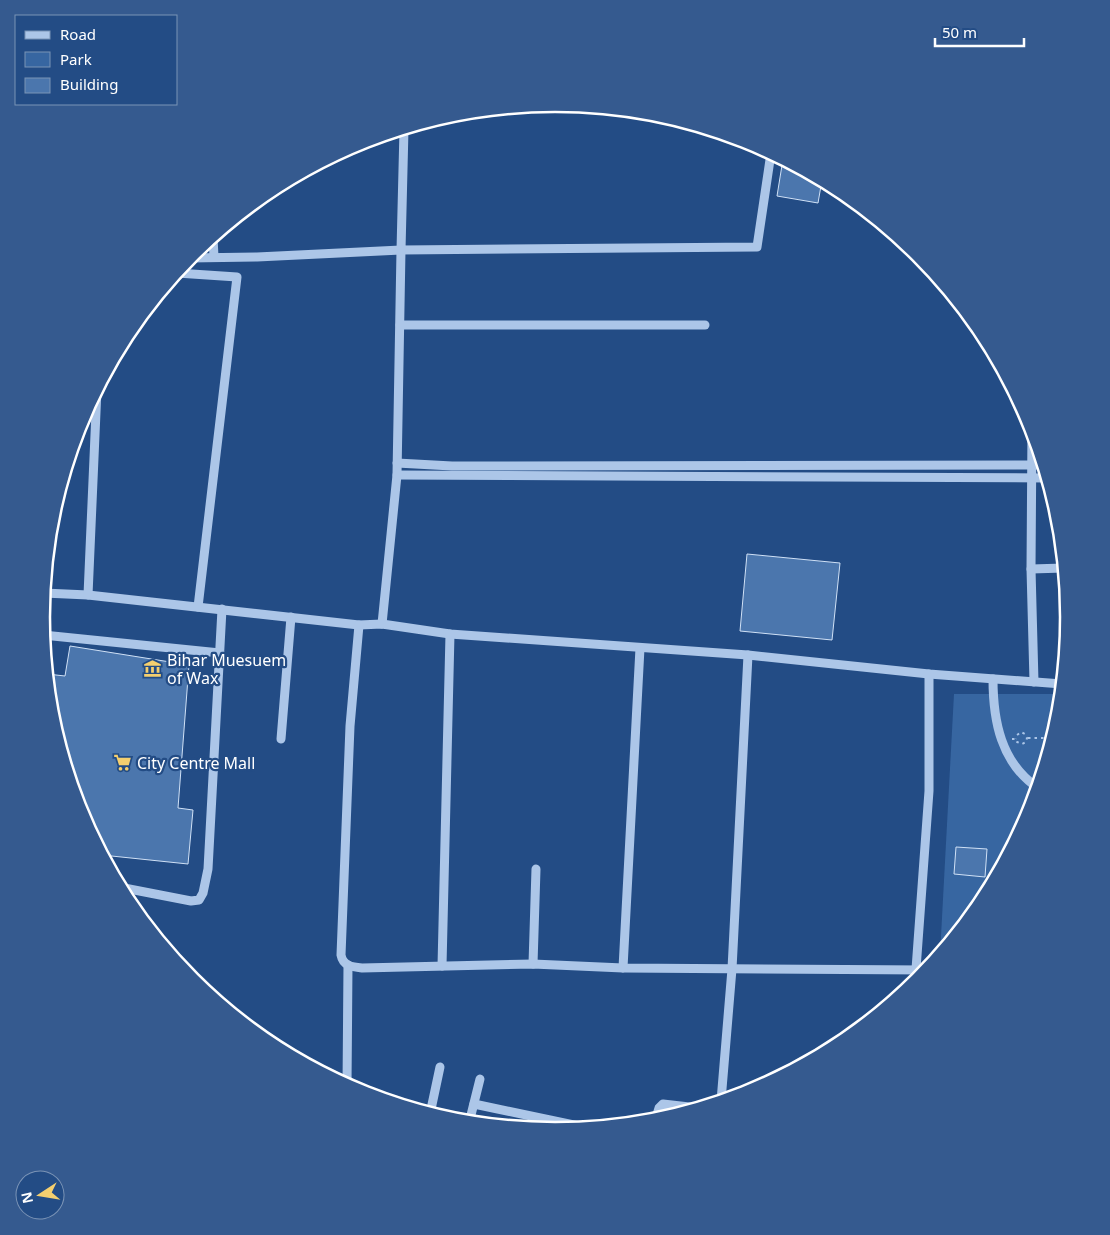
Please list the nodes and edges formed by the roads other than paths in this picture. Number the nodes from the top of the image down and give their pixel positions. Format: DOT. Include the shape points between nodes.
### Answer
graph roads {
  1 [pos="404,136"];
  2 [pos="770,161"];
  3 [pos="213,246"];
  4 [pos="401,250"];
  5 [pos="214,257"];
  6 [pos="201,258"];
  7 [pos="185,274"];
  8 [pos="400,325"];
  9 [pos="705,325"];
  10 [pos="96,406"];
  11 [pos="1033,454"];
  12 [pos="397,463"];
  13 [pos="1033,464"];
  14 [pos="572,466"];
  15 [pos="397,475"];
  16 [pos="572,476"];
  17 [pos="1032,478"];
  18 [pos="1040,478"];
  19 [pos="1058,568"];
  20 [pos="1031,569"];
  21 [pos="51,593"];
  22 [pos="88,595"];
  23 [pos="198,607"];
  24 [pos="222,609"];
  25 [pos="291,617"];
  26 [pos="382,624"];
  27 [pos="359,625"];
  28 [pos="450,634"];
  29 [pos="51,636"];
  30 [pos="640,648"];
  31 [pos="220,652"];
  32 [pos="748,656"];
  33 [pos="929,674"];
  34 [pos="993,679"];
  35 [pos="1034,682"];
  36 [pos="1056,684"];
  37 [pos="281,739"];
  38 [pos="1032,784"];
  39 [pos="536,870"];
  40 [pos="130,889"];
  41 [pos="533,964"];
  42 [pos="348,965"];
  43 [pos="442,966"];
  44 [pos="623,968"];
  45 [pos="732,969"];
  46 [pos="916,969"];
  47 [pos="440,1068"];
  48 [pos="348,1077"];
  49 [pos="480,1079"];
  50 [pos="723,1094"];
  51 [pos="474,1104"];
  52 [pos="682,1106"];
  53 [pos="432,1107"];
  54 [pos="658,1112"];
  55 [pos="471,1115"];
  56 [pos="559,1122"];
  1 -- 4 [label="street"];
  2 -- 4 [label="street" via="756,247"];
  3 -- 5 [label="street"];
  4 -- 5 [label="street"];
  4 -- 8 [label="street"];
  5 -- 6 [label="street"];
  7 -- 23 [label="street" via="236,278"];
  8 -- 9 [label="street"];
  8 -- 12 [label="street"];
  10 -- 22 [label="street"];
  11 -- 13 [label="street"];
  12 -- 14 [label="street"];
  12 -- 15 [label="street"];
  13 -- 14 [label="street"];
  13 -- 17 [label="street"];
  14 -- 16 [label="street"];
  15 -- 16 [label="street"];
  15 -- 26 [label="street"];
  16 -- 17 [label="street"];
  17 -- 18 [label="street"];
  17 -- 20 [label="street"];
  19 -- 20 [label="street"];
  20 -- 35 [label="street"];
  21 -- 22 [label="street"];
  22 -- 23 [label="street"];
  23 -- 24 [label="street"];
  24 -- 25 [label="street"];
  24 -- 31 [label="street"];
  25 -- 27 [label="street"];
  25 -- 37 [label="street"];
  26 -- 27 [label="street"];
  26 -- 28 [label="street"];
  27 -- 42 [label="street" via="350,726 341,955"];
  28 -- 30 [label="street"];
  28 -- 43 [label="street"];
  29 -- 31 [label="street"];
  30 -- 32 [label="street"];
  30 -- 44 [label="street"];
  31 -- 40 [label="street" via="208,869 203,894 199,900 191,901"];
  32 -- 33 [label="street"];
  32 -- 45 [label="street"];
  33 -- 34 [label="street"];
  33 -- 46 [label="street" via="929,790"];
  34 -- 35 [label="street"];
  34 -- 38 [label="street" via="998,731 1014,765"];
  35 -- 36 [label="street"];
  39 -- 41 [label="street"];
  41 -- 43 [label="street"];
  41 -- 44 [label="street"];
  42 -- 43 [label="street" via="362,968"];
  42 -- 48 [label="street"];
  44 -- 45 [label="street"];
  45 -- 46 [label="street"];
  45 -- 50 [label="street"];
  47 -- 53 [label="street"];
  49 -- 51 [label="street"];
  51 -- 55 [label="street"];
  51 -- 56 [label="street"];
  52 -- 54 [label="street" via="663,1104"];
}
